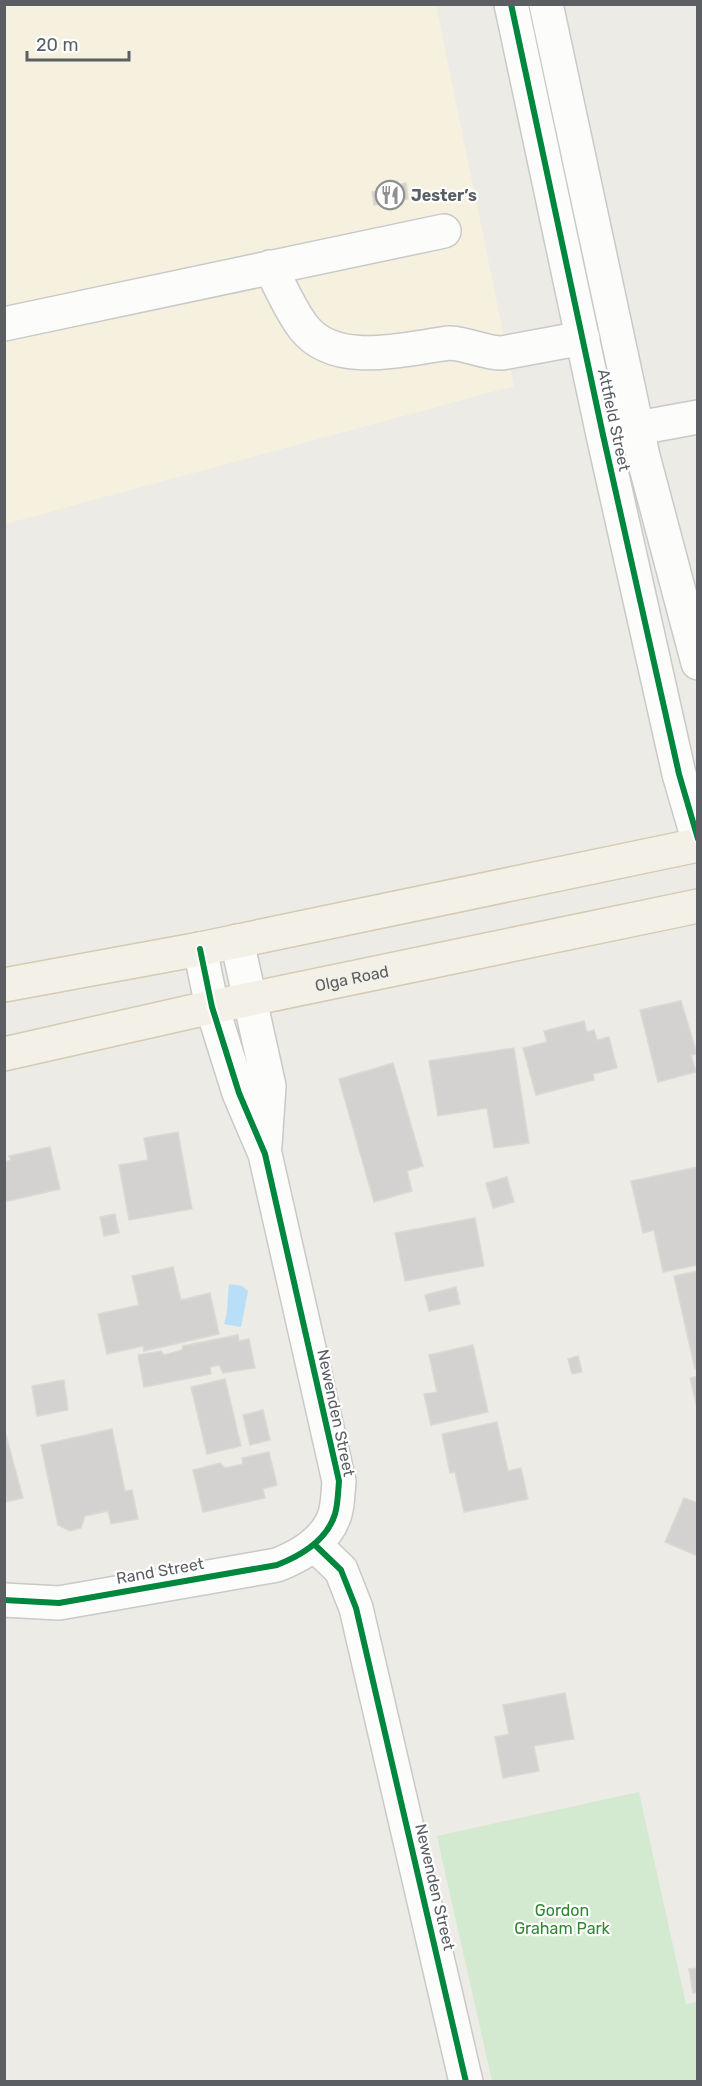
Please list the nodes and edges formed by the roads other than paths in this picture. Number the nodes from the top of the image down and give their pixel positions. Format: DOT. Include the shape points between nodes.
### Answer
graph roads {
  1 [pos="511,4"];
  2 [pos="546,4"];
  3 [pos="444,231"];
  4 [pos="270,267"];
  5 [pos="4,324"];
  6 [pos="582,338"];
  7 [pos="698,417"];
  8 [pos="637,427"];
  9 [pos="603,435"];
  10 [pos="698,663"];
  11 [pos="698,839"];
  12 [pos="698,845"];
  13 [pos="698,906"];
  14 [pos="237,940"];
  15 [pos="200,949"];
  16 [pos="4,985"];
  17 [pos="251,999"];
  18 [pos="212,1006"];
  19 [pos="4,1054"];
  20 [pos="265,1154"];
  21 [pos="314,1544"];
  22 [pos="4,1600"];
  23 [pos="466,2082"];
  1 -- 6 [label="street, Attfield Street"];
  2 -- 8 [label="street, Attfield Street"];
  3 -- 4 [label="street"];
  4 -- 5 [label="street"];
  4 -- 6 [label="street" via="305,329 319,341 342,351 450,343 502,353"];
  6 -- 9 [label="street, Attfield Street"];
  7 -- 8 [label="street"];
  8 -- 9 [label="street"];
  8 -- 10 [label="street, Attfield Street"];
  9 -- 11 [label="street, Attfield Street" via="679,774"];
  12 -- 14 [label="main road"];
  13 -- 17 [label="main road, Olga Road"];
  14 -- 15 [label="main road"];
  14 -- 17 [label="street, Newenden Street"];
  15 -- 16 [label="main road"];
  15 -- 18 [label="street, Newenden Street"];
  17 -- 18 [label="main road, Olga Road"];
  17 -- 20 [label="street, Newenden Street" via="269,1086"];
  18 -- 19 [label="main road, Olga Road"];
  18 -- 20 [label="street, Newenden Street" via="239,1094"];
  20 -- 21 [label="street, Newenden Street" via="339,1481 335,1516"];
  21 -- 22 [label="street, Rand Street" via="298,1557 277,1565 59,1603"];
  21 -- 23 [label="street, Newenden Street" via="341,1570 356,1608"];
}
